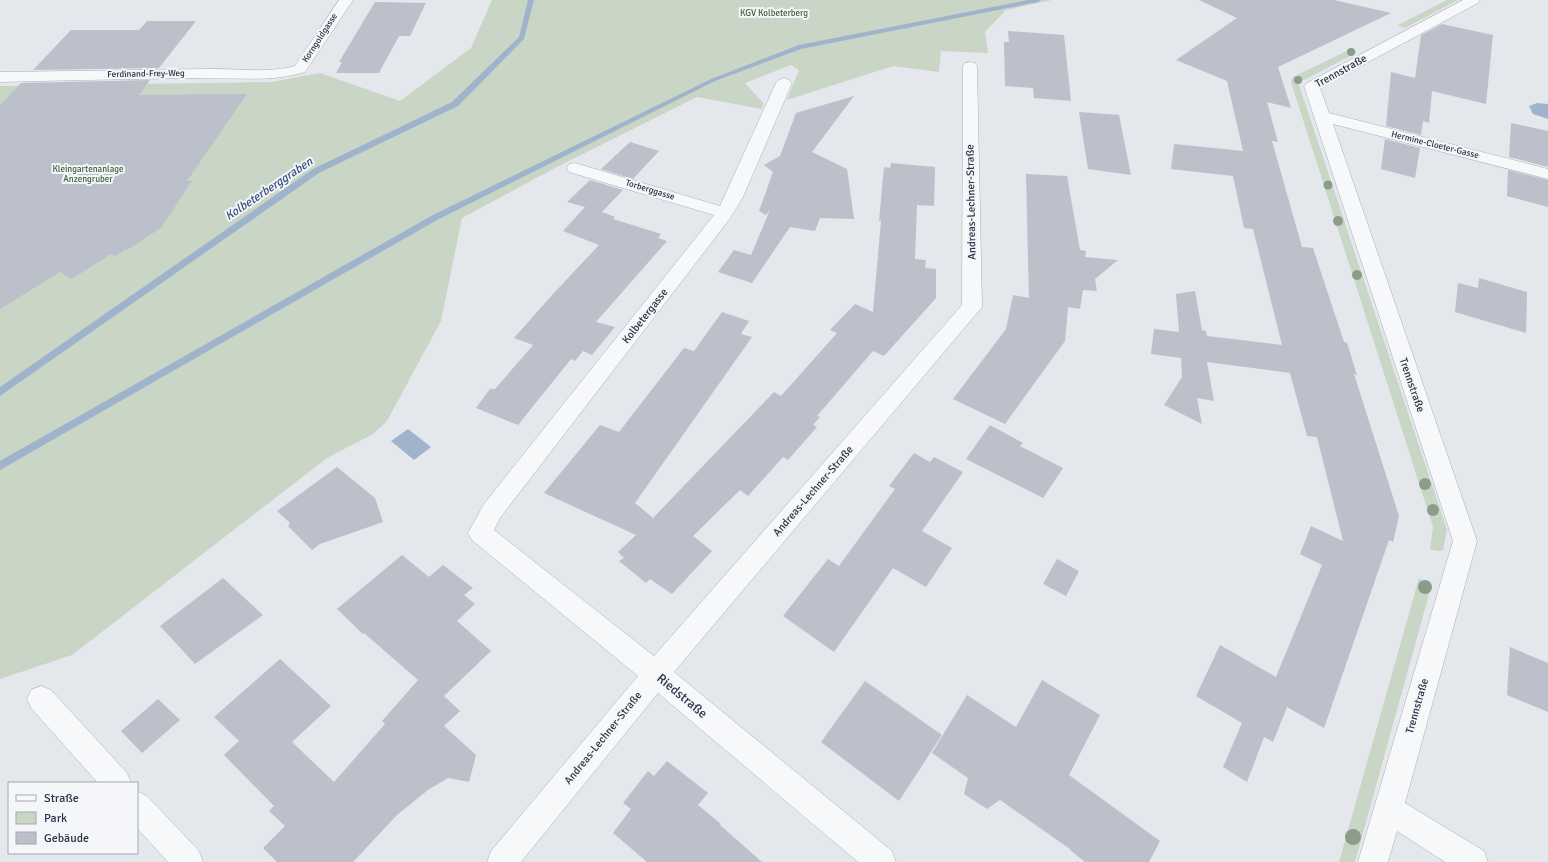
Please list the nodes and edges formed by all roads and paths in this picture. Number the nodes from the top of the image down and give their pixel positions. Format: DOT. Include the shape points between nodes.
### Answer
graph roads {
  1 [pos="346,0"];
  2 [pos="1474,0"];
  3 [pos="970,66"];
  4 [pos="292,72"];
  5 [pos="0,77"];
  6 [pos="784,82"];
  7 [pos="1321,116"];
  8 [pos="575,168"];
  9 [pos="1548,174"];
  10 [pos="725,212"];
  11 [pos="480,533"];
  12 [pos="656,674"];
  13 [pos="41,699"];
  14 [pos="116,782"];
  15 [pos="138,807"];
  16 [pos="1388,808"];
  17 [pos="188,862"];
  18 [pos="502,862"];
  19 [pos="881,862"];
  20 [pos="1373,862"];
  21 [pos="1473,862"];
  1 -- 4 [label="street, Korngoldgasse" via="300,69"];
  2 -- 7 [label="street, Trennstraße" via="1312,86"];
  3 -- 12 [label="street, Andreas-Lechner-Straße" via="972,307"];
  4 -- 5 [label="street, Ferdinand-Frey-Weg"];
  6 -- 10 [label="street, Kolbetergasse"];
  7 -- 9 [label="street, Hermine-Cloeter-Gasse"];
  7 -- 16 [label="street, Trennstraße" via="1465,541"];
  8 -- 10 [label="street, Torberggasse"];
  10 -- 11 [label="street, Kolbetergasse" via="492,512"];
  11 -- 12 [label="street, Riedstraße"];
  12 -- 18 [label="street, Andreas-Lechner-Straße"];
  12 -- 19 [label="street, Riedstraße"];
  13 -- 14 [label="street"];
  15 -- 17 [label="street"];
  16 -- 20 [label="street, Trennstraße"];
  16 -- 21 [label="street"];
}
